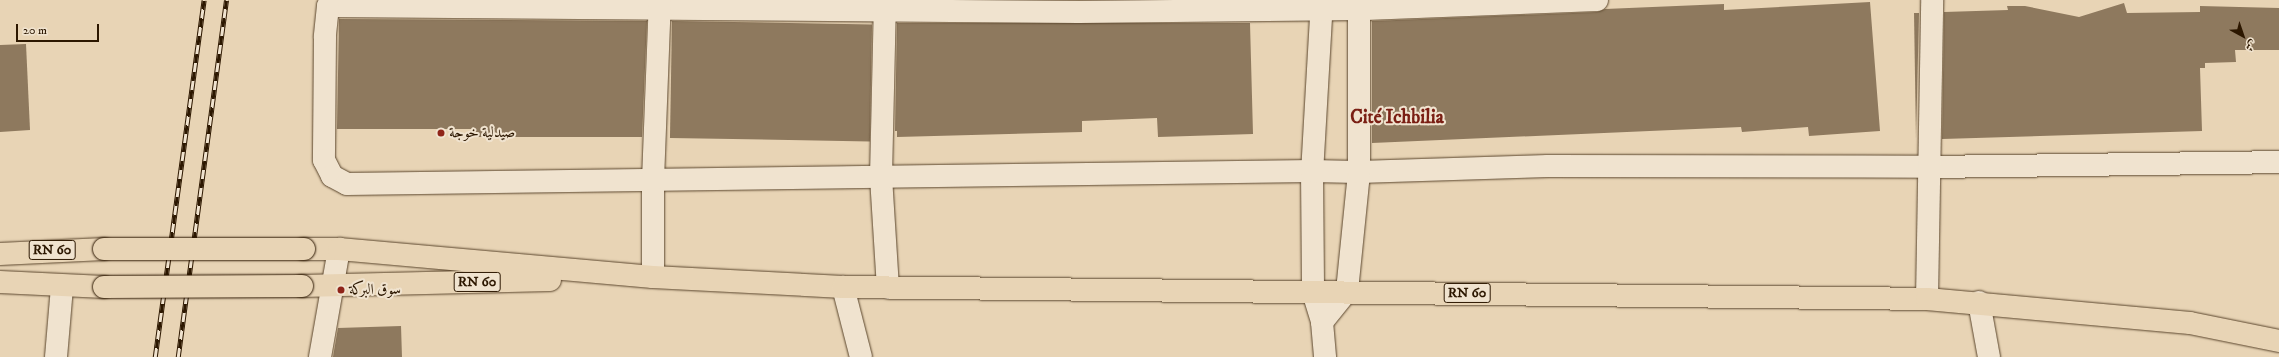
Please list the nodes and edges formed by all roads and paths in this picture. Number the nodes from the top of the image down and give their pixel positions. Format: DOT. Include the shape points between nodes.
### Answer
graph roads {
  1 [pos="1597,0"];
  2 [pos="1932,0"];
  3 [pos="328,3"];
  4 [pos="1359,4"];
  5 [pos="660,5"];
  6 [pos="885,5"];
  7 [pos="1322,5"];
  8 [pos="2279,162"];
  9 [pos="1930,166"];
  10 [pos="1312,171"];
  11 [pos="1359,172"];
  12 [pos="881,178"];
  13 [pos="653,180"];
  14 [pos="339,249"];
  15 [pos="0,254"];
  16 [pos="653,277"];
  17 [pos="0,282"];
  18 [pos="332,286"];
  19 [pos="62,287"];
  20 [pos="843,287"];
  21 [pos="888,288"];
  22 [pos="1347,291"];
  23 [pos="1313,292"];
  24 [pos="1927,299"];
  25 [pos="1979,302"];
  26 [pos="1322,322"];
  27 [pos="2279,342"];
  28 [pos="56,357"];
  29 [pos="320,357"];
  30 [pos="861,357"];
  31 [pos="1325,357"];
  32 [pos="1988,357"];
  1 -- 4 [label="street"];
  2 -- 9 [label="street"];
  3 -- 5 [label="street"];
  3 -- 13 [label="street" via="324,160 332,176 347,184"];
  4 -- 7 [label="street"];
  4 -- 11 [label="street"];
  5 -- 6 [label="street"];
  5 -- 13 [label="street"];
  6 -- 7 [label="street"];
  6 -- 12 [label="street"];
  7 -- 10 [label="street"];
  8 -- 9 [label="street"];
  9 -- 11 [label="street" via="1548,166"];
  9 -- 24 [label="street"];
  10 -- 11 [label="street"];
  10 -- 12 [label="street"];
  10 -- 23 [label="street"];
  11 -- 22 [label="street"];
  12 -- 13 [label="street"];
  12 -- 21 [label="street"];
  13 -- 16 [label="street"];
  14 -- 15 [label="main road, RN 60, bridge" via="104,249"];
  14 -- 16 [label="main road, RN 60"];
  14 -- 18 [label="street"];
  16 -- 18 [label="main road, RN 60"];
  16 -- 20 [label="main road, RN 60"];
  17 -- 19 [label="main road, RN 60"];
  18 -- 19 [label="main road, RN 60, bridge"];
  18 -- 29 [label="street"];
  19 -- 28 [label="street"];
  20 -- 21 [label="main road, RN 60"];
  20 -- 30 [label="street"];
  21 -- 23 [label="main road, RN 60"];
  22 -- 23 [label="main road, RN 60"];
  22 -- 24 [label="main road, RN 60"];
  22 -- 26 [label="street"];
  23 -- 26 [label="street"];
  24 -- 25 [label="main road, RN 60"];
  25 -- 27 [label="main road, RN 60" via="2190,323"];
  25 -- 32 [label="street"];
  26 -- 31 [label="street"];
}
